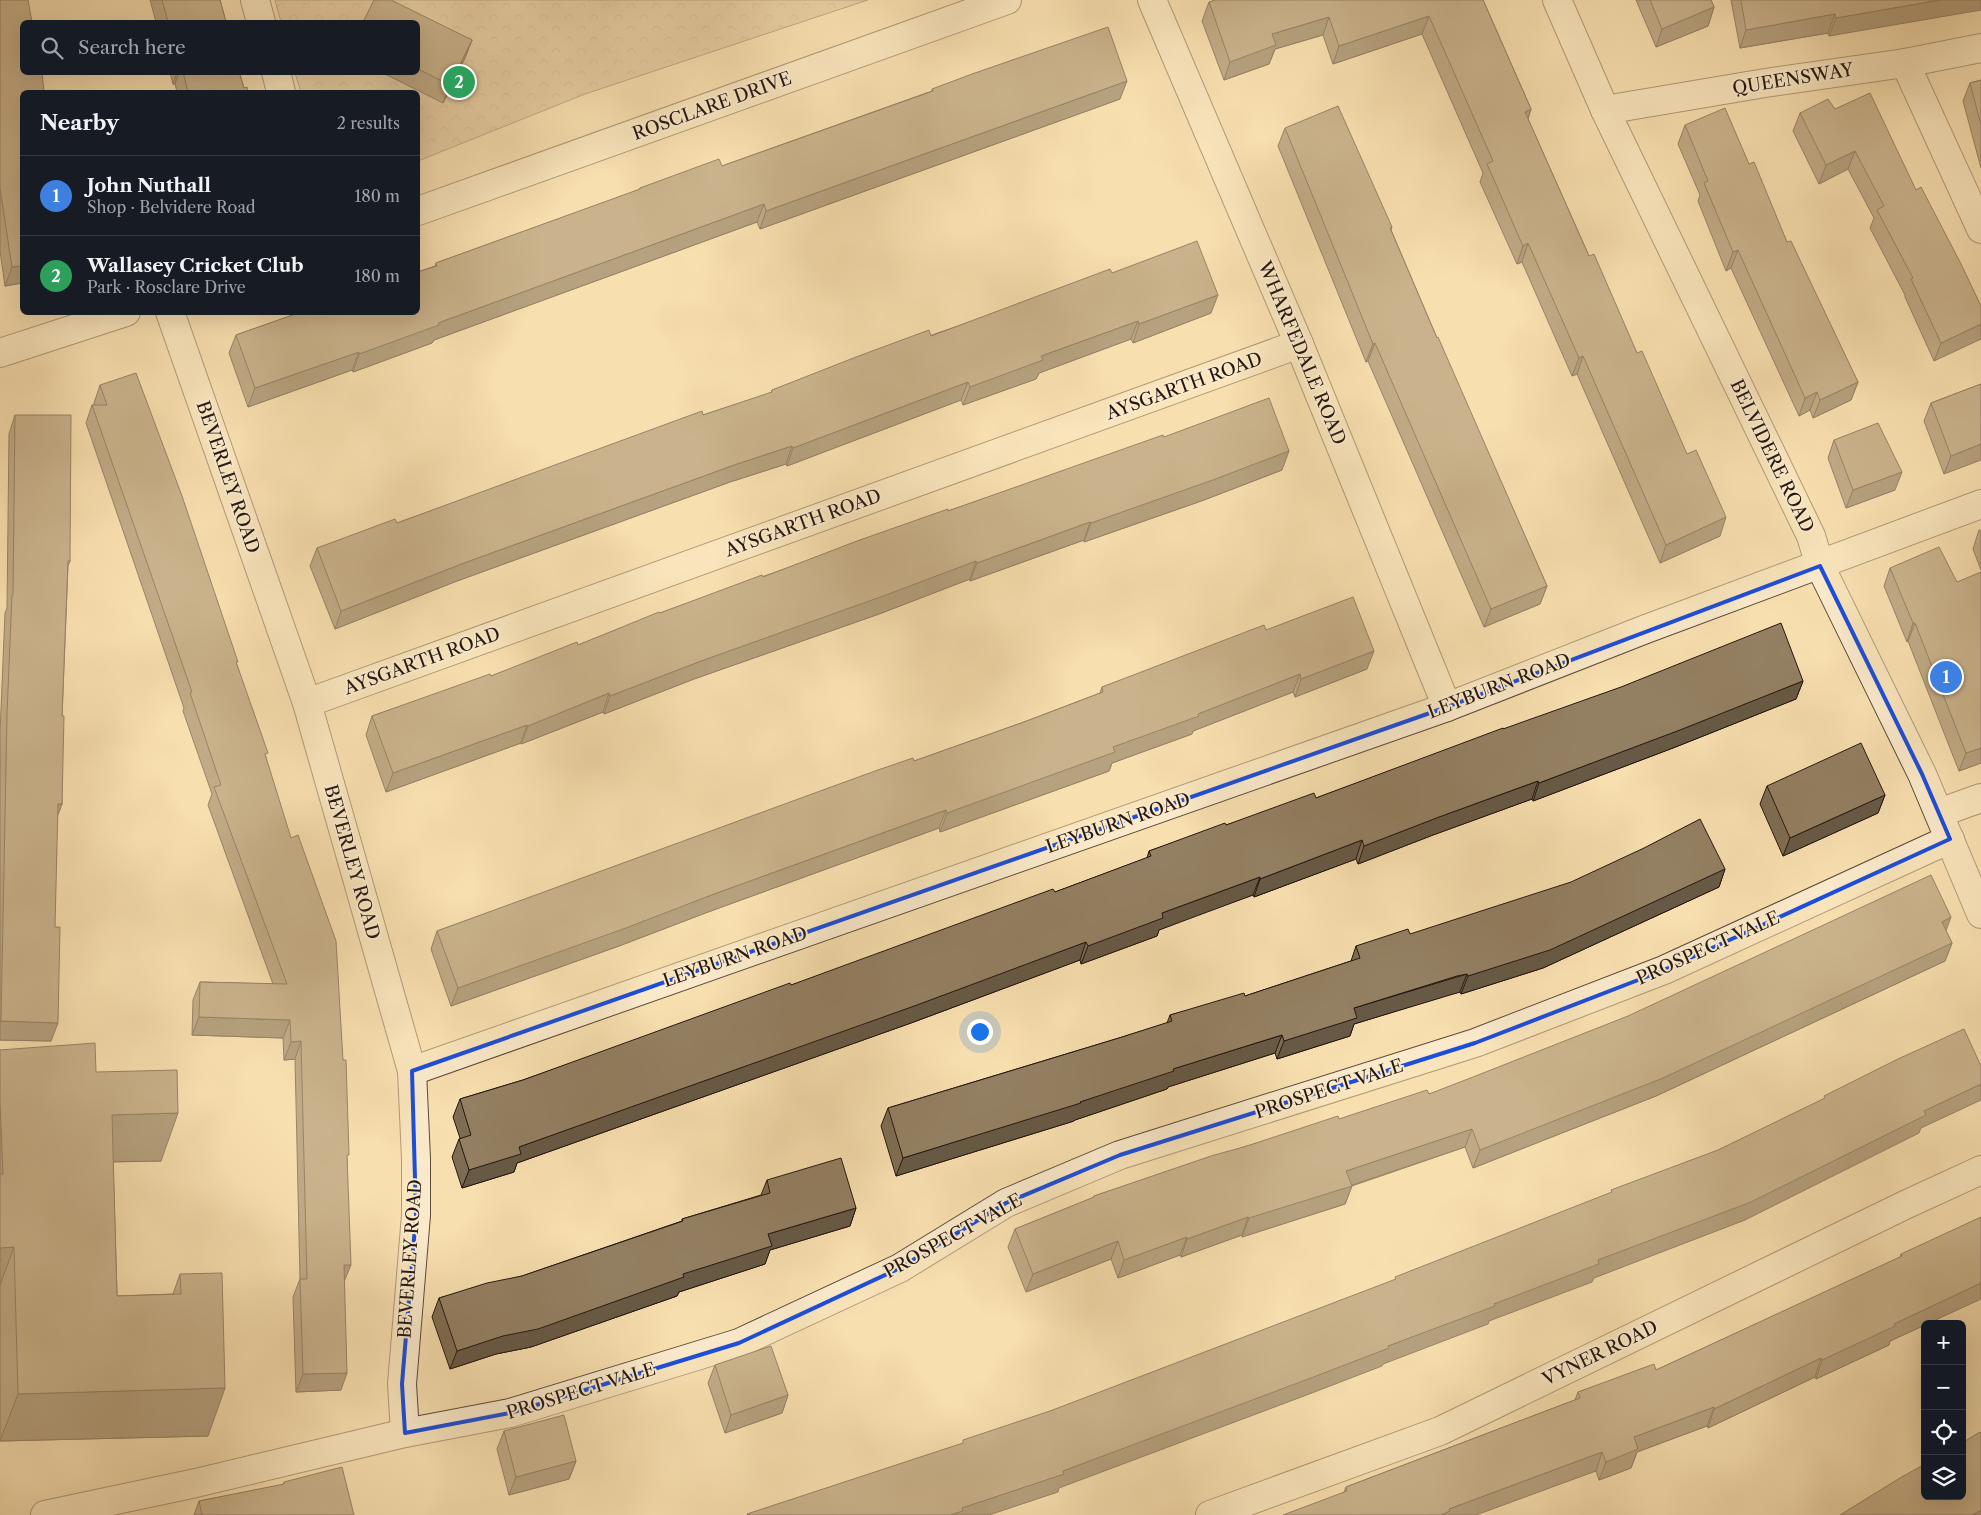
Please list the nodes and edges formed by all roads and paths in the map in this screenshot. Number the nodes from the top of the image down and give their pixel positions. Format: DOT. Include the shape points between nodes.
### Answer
graph roads {
  1 [pos="255,0"];
  2 [pos="1008,0"];
  3 [pos="1152,0"];
  4 [pos="1557,0"];
  5 [pos="260,20"];
  6 [pos="1981,48"];
  7 [pos="1905,63"];
  8 [pos="277,75"];
  9 [pos="280,90"];
  10 [pos="1605,110"];
  11 [pos="420,210"];
  12 [pos="1981,229"];
  13 [pos="117,315"];
  14 [pos="171,315"];
  15 [pos="1299,344"];
  16 [pos="0,353"];
  17 [pos="1981,504"];
  18 [pos="1820,566"];
  19 [pos="306,702"];
  20 [pos="1447,707"];
  21 [pos="1981,798"];
  22 [pos="1939,813"];
  23 [pos="1950,839"];
  24 [pos="1981,914"];
  25 [pos="412,1071"];
  26 [pos="1981,1170"];
  27 [pos="405,1433"];
  28 [pos="45,1515"];
  29 [pos="1210,1515"];
  1 -- 5 [label="street"];
  2 -- 11 [label="street, ROSCLARE DRIVE"];
  3 -- 15 [label="street, WHARFEDALE ROAD"];
  4 -- 10 [label="street, BELVIDERE ROAD"];
  6 -- 7 [label="street, QUEENSWAY"];
  7 -- 10 [label="street, QUEENSWAY"];
  7 -- 12 [label="street"];
  8 -- 9 [label="street"];
  10 -- 18 [label="street, BELVIDERE ROAD" via="1811,536"];
  13 -- 16 [label="street"];
  14 -- 19 [label="street, BEVERLEY ROAD"];
  15 -- 19 [label="street, AYSGARTH ROAD"];
  15 -- 20 [label="street, WHARFEDALE ROAD"];
  17 -- 18 [label="street, LEYBURN ROAD"];
  18 -- 20 [label="street, LEYBURN ROAD" via="1646,629"];
  18 -- 22 [label="street, BELVIDERE ROAD"];
  19 -- 25 [label="street, BEVERLEY ROAD"];
  20 -- 25 [label="street, LEYBURN ROAD"];
  21 -- 22 [label="street"];
  22 -- 23 [label="street, BELVIDERE ROAD"];
  23 -- 24 [label="street, BELVIDERE ROAD"];
  23 -- 27 [label="street, PROSPECT VALE" via="1664,970 1465,1046 1120,1156 1006,1203 900,1268 739,1343 510,1413"];
  25 -- 27 [label="street, BEVERLEY ROAD" via="416,1215 402,1384"];
  26 -- 29 [label="street, VYNER ROAD" via="1440,1431"];
  27 -- 28 [label="street, PROSPECT VALE"];
}
